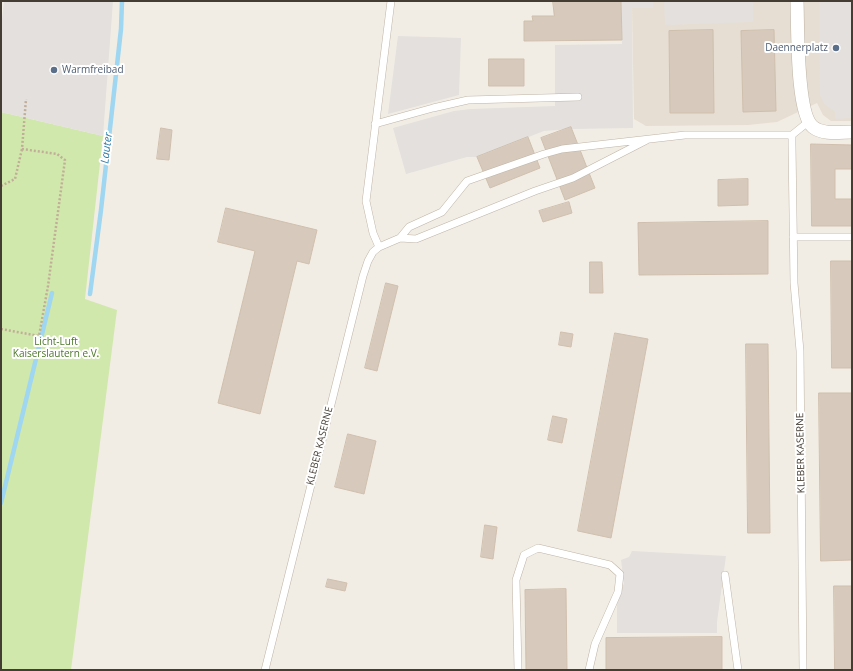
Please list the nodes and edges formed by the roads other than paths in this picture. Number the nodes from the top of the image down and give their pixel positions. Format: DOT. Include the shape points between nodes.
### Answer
graph roads {
  1 [pos="391,1"];
  2 [pos="797,1"];
  3 [pos="578,97"];
  4 [pos="808,122"];
  5 [pos="375,124"];
  6 [pos="852,132"];
  7 [pos="792,135"];
  8 [pos="647,140"];
  9 [pos="793,237"];
  10 [pos="852,237"];
  11 [pos="400,238"];
  12 [pos="379,247"];
  13 [pos="725,575"];
  14 [pos="265,670"];
  15 [pos="518,670"];
  16 [pos="589,670"];
  17 [pos="738,670"];
  18 [pos="803,670"];
  1 -- 5 [label="lane"];
  2 -- 4 [label="street" via="801,97"];
  3 -- 5 [label="lane" via="468,100"];
  4 -- 6 [label="street" via="821,131"];
  4 -- 7 [label="lane"];
  5 -- 12 [label="lane" via="366,201"];
  7 -- 8 [label="lane" via="685,135"];
  7 -- 9 [label="lane, KLEBER KASERNE"];
  8 -- 11 [label="lane" via="573,178 416,239"];
  8 -- 11 [label="lane" via="544,154 467,181 442,212 409,227"];
  9 -- 10 [label="lane"];
  9 -- 18 [label="lane, KLEBER KASERNE" via="800,351"];
  11 -- 12 [label="lane"];
  12 -- 14 [label="lane, KLEBER KASERNE" via="368,261 363,276"];
  13 -- 17 [label="lane"];
  15 -- 16 [label="lane" via="516,580 524,555 538,548 610,565 620,574 618,592 596,644"];
}
